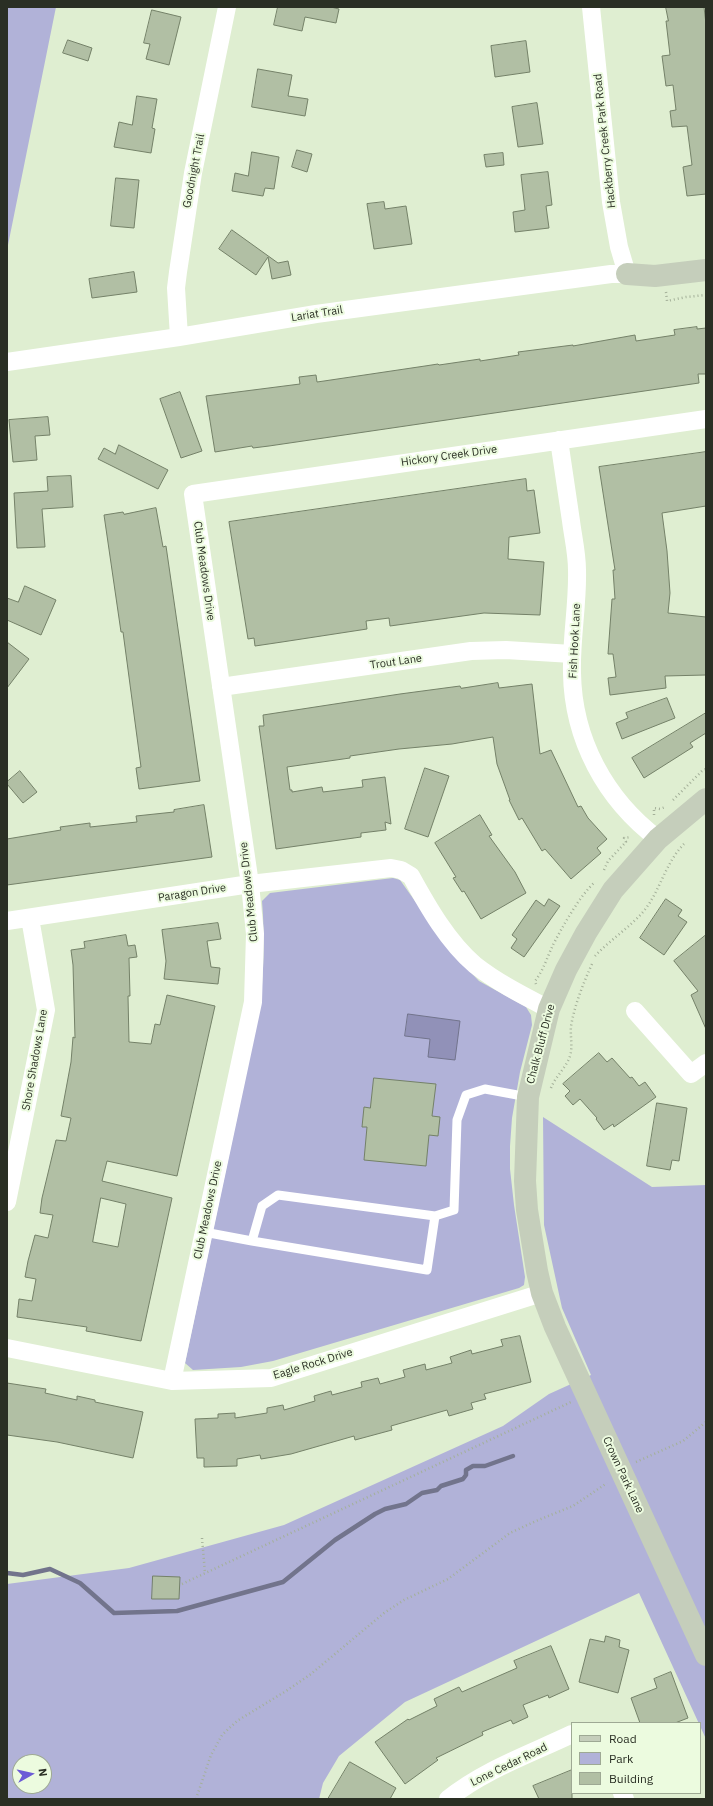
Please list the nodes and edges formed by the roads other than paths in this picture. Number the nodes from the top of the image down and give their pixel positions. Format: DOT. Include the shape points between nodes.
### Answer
graph roads {
  1 [pos="227,7"];
  2 [pos="591,7"];
  3 [pos="706,270"];
  4 [pos="627,274"];
  5 [pos="179,337"];
  6 [pos="7,362"];
  7 [pos="706,419"];
  8 [pos="559,440"];
  9 [pos="192,494"];
  10 [pos="572,654"];
  11 [pos="220,687"];
  12 [pos="706,799"];
  13 [pos="658,839"];
  14 [pos="250,884"];
  15 [pos="30,918"];
  16 [pos="7,921"];
  17 [pos="549,1009"];
  18 [pos="635,1011"];
  19 [pos="706,1063"];
  20 [pos="528,1097"];
  21 [pos="7,1202"];
  22 [pos="435,1216"];
  23 [pos="204,1232"];
  24 [pos="252,1241"];
  25 [pos="542,1293"];
  26 [pos="7,1348"];
  27 [pos="172,1381"];
  28 [pos="706,1654"];
  29 [pos="571,1734"];
  30 [pos="448,1799"];
  1 -- 5 [label="street, Goodnight Trail" via="193,173 178,272 176,288"];
  2 -- 4 [label="street, Hackberry Creek Park Road" via="612,202 619,247"];
  3 -- 4 [label="street" via="664,276"];
  4 -- 5 [label="street, Lariat Trail" via="611,274 316,314"];
  5 -- 6 [label="street, Lariat Trail"];
  7 -- 8 [label="street, Hickory Creek Drive"];
  8 -- 9 [label="street, Hickory Creek Drive"];
  8 -- 10 [label="street, Fish Hook Lane" via="577,567"];
  9 -- 11 [label="street, Club Meadows Drive"];
  10 -- 11 [label="street, Trout Lane" via="506,650 471,651"];
  10 -- 13 [label="street, Fish Hook Lane" via="575,707 592,759 621,804 642,827"];
  11 -- 14 [label="street, Club Meadows Drive"];
  12 -- 13 [label="street, Chalk Bluff Drive"];
  13 -- 17 [label="street, Chalk Bluff Drive" via="609,896 582,939"];
  14 -- 15 [label="street, Paragon Drive"];
  14 -- 17 [label="street, Paragon Drive" via="391,868 401,870 411,876 447,934 474,964"];
  14 -- 23 [label="street, Club Meadows Drive" via="255,934 253,1002"];
  15 -- 16 [label="street, Paragon Drive"];
  15 -- 21 [label="street, Shore Shadows Lane" via="46,1010"];
  17 -- 20 [label="street, Chalk Bluff Drive"];
  18 -- 19 [label="street" via="691,1074"];
  20 -- 22 [label="lane" via="485,1089 466,1095 457,1120 454,1210"];
  20 -- 25 [label="street, Chalk Bluff Drive" via="525,1181 532,1248"];
  22 -- 24 [label="lane" via="278,1195 262,1206"];
  22 -- 24 [label="lane" via="428,1270"];
  23 -- 24 [label="lane"];
  23 -- 27 [label="street, Club Meadows Drive"];
  25 -- 27 [label="street, Eagle Rock Drive" via="271,1378"];
  25 -- 28 [label="street, Crown Park Lane" via="554,1327"];
  26 -- 27 [label="street, Eagle Rock Drive"];
  29 -- 30 [label="street, Lone Cedar Road" via="482,1777"];
}
